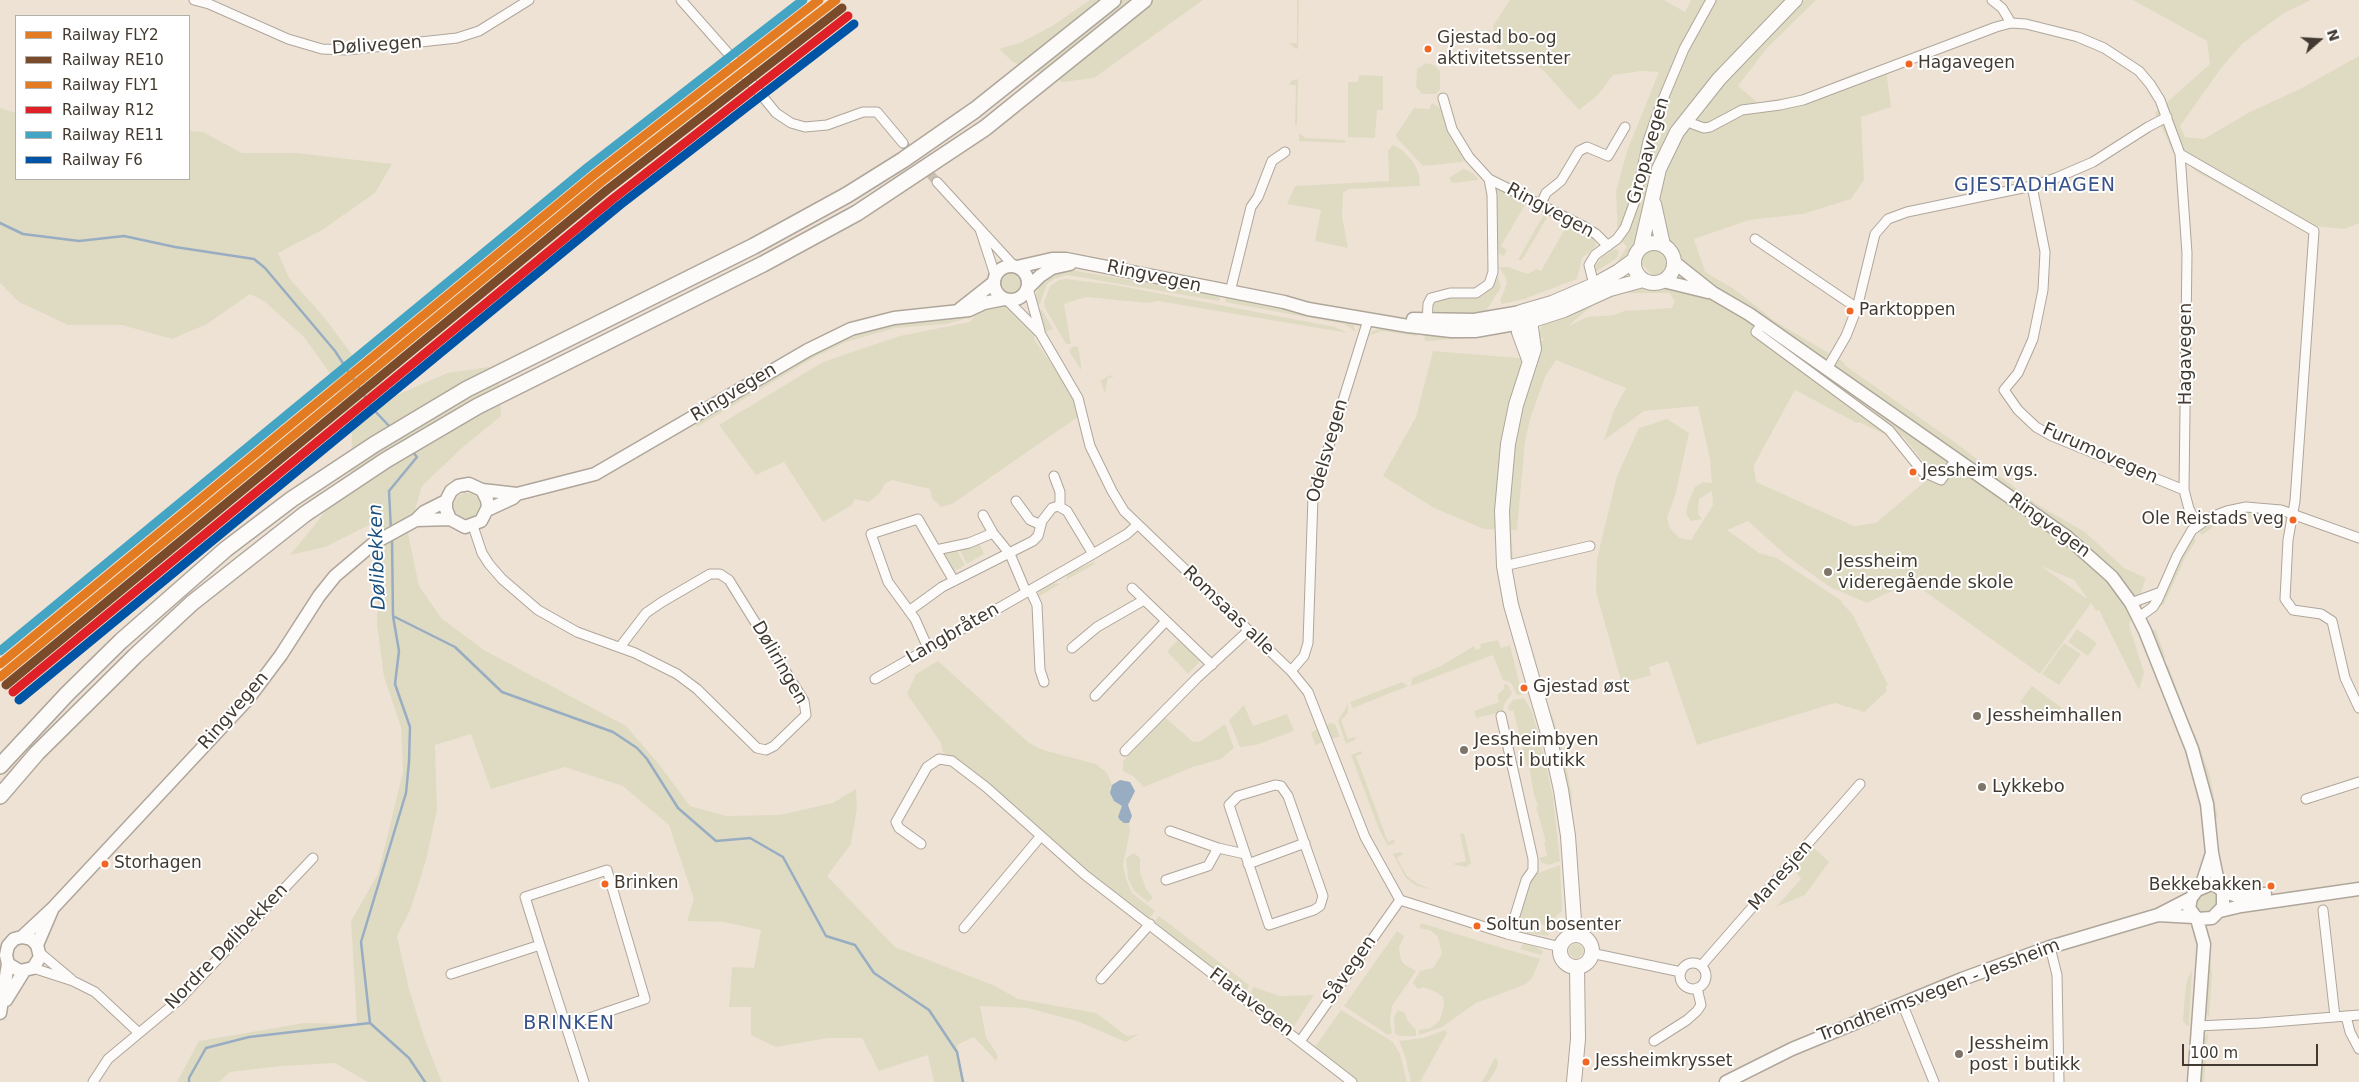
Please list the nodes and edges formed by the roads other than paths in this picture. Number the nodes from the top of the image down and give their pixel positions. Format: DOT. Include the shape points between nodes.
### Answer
graph roads {
  1 [pos="194,0"];
  2 [pos="529,0"];
  3 [pos="682,0"];
  4 [pos="1113,0"];
  5 [pos="1144,0"];
  6 [pos="1711,0"];
  7 [pos="1795,0"];
  8 [pos="1992,0"];
  9 [pos="2012,23"];
  10 [pos="734,60"];
  11 [pos="746,76"];
  12 [pos="1444,98"];
  13 [pos="2167,117"];
  14 [pos="1686,118"];
  15 [pos="1625,127"];
  16 [pos="902,143"];
  17 [pos="1285,152"];
  18 [pos="2180,154"];
  19 [pos="1489,179"];
  20 [pos="937,182"];
  21 [pos="2032,186"];
  22 [pos="1652,195"];
  23 [pos="1541,204"];
  24 [pos="980,229"];
  25 [pos="1755,239"];
  26 [pos="1663,245"];
  27 [pos="1608,246"];
  28 [pos="1641,247"];
  29 [pos="1634,260"];
  30 [pos="1079,262"];
  31 [pos="1674,262"];
  32 [pos="1016,267"];
  33 [pos="994,279"];
  34 [pos="1643,280"];
  35 [pos="1663,281"];
  36 [pos="1028,288"];
  37 [pos="1596,290"];
  38 [pos="1230,292"];
  39 [pos="1713,293"];
  40 [pos="1006,300"];
  41 [pos="1284,302"];
  42 [pos="1857,308"];
  43 [pos="958,311"];
  44 [pos="1523,319"];
  45 [pos="1368,320"];
  46 [pos="1427,324"];
  47 [pos="1759,328"];
  48 [pos="1040,333"];
  49 [pos="1827,369"];
  50 [pos="1956,459"];
  51 [pos="1054,476"];
  52 [pos="482,490"];
  53 [pos="2184,490"];
  54 [pos="517,494"];
  55 [pos="446,500"];
  56 [pos="1016,501"];
  57 [pos="1060,507"];
  58 [pos="487,510"];
  59 [pos="2293,514"];
  60 [pos="984,515"];
  61 [pos="450,519"];
  62 [pos="416,520"];
  63 [pos="1041,525"];
  64 [pos="1137,525"];
  65 [pos="2198,525"];
  66 [pos="473,526"];
  67 [pos="993,533"];
  68 [pos="2359,538"];
  69 [pos="1590,546"];
  70 [pos="936,550"];
  71 [pos="1010,554"];
  72 [pos="1093,554"];
  73 [pos="1504,566"];
  74 [pos="954,581"];
  75 [pos="1132,588"];
  76 [pos="1028,591"];
  77 [pos="2161,592"];
  78 [pos="1144,600"];
  79 [pos="2131,604"];
  80 [pos="909,611"];
  81 [pos="2139,618"];
  82 [pos="1166,621"];
  83 [pos="1248,631"];
  84 [pos="620,647"];
  85 [pos="928,648"];
  86 [pos="1072,648"];
  87 [pos="1212,665"];
  88 [pos="1291,671"];
  89 [pos="875,678"];
  90 [pos="1044,682"];
  91 [pos="1095,696"];
  92 [pos="2359,708"];
  93 [pos="1501,716"];
  94 [pos="1126,751"];
  95 [pos="0,766"];
  96 [pos="2359,782"];
  97 [pos="1860,784"];
  98 [pos="0,796"];
  99 [pos="2306,798"];
  100 [pos="1170,831"];
  101 [pos="1040,837"];
  102 [pos="1305,843"];
  103 [pos="921,844"];
  104 [pos="1218,848"];
  105 [pos="2212,853"];
  106 [pos="1245,854"];
  107 [pos="313,858"];
  108 [pos="1248,864"];
  109 [pos="1166,880"];
  110 [pos="2359,882"];
  111 [pos="2202,887"];
  112 [pos="2221,889"];
  113 [pos="2359,889"];
  114 [pos="2191,898"];
  115 [pos="1400,900"];
  116 [pos="52,909"];
  117 [pos="2323,910"];
  118 [pos="2217,914"];
  119 [pos="2158,915"];
  120 [pos="2195,918"];
  121 [pos="1150,924"];
  122 [pos="964,928"];
  123 [pos="1507,934"];
  124 [pos="1575,935"];
  125 [pos="22,937"];
  126 [pos="2204,944"];
  127 [pos="540,945"];
  128 [pos="1560,947"];
  129 [pos="2050,947"];
  130 [pos="39,949"];
  131 [pos="1592,953"];
  132 [pos="8,964"];
  133 [pos="1701,966"];
  134 [pos="1577,967"];
  135 [pos="29,970"];
  136 [pos="1681,972"];
  137 [pos="451,974"];
  138 [pos="1101,979"];
  139 [pos="73,981"];
  140 [pos="1697,988"];
  141 [pos="1902,1003"];
  142 [pos="1,1010"];
  143 [pos="2359,1015"];
  144 [pos="2346,1016"];
  145 [pos="2335,1017"];
  146 [pos="566,1026"];
  147 [pos="2198,1026"];
  148 [pos="140,1033"];
  149 [pos="1301,1040"];
  150 [pos="1654,1040"];
  151 [pos="2359,1049"];
  152 [pos="93,1082"];
  153 [pos="584,1082"];
  154 [pos="1352,1082"];
  155 [pos="1574,1082"];
  156 [pos="1726,1082"];
  157 [pos="1934,1082"];
  158 [pos="2059,1082"];
  159 [pos="2194,1082"];
  1 -- 2 [label="street, Dølivegen" via="288,39 322,49 347,50 457,38 479,31"];
  3 -- 10 [label="street"];
  4 -- 95 [label="highway" via="974,110 847,195 754,246 467,389 292,499 226,550 121,641"];
  5 -- 98 [label="highway" via="984,128 857,213 763,264 478,406 386,460 305,514 208,591 134,656 37,753"];
  6 -- 27 [label="street, Gropavegen" via="1684,49 1661,104 1648,141 1632,212 1622,232"];
  7 -- 14 [label="main road"];
  8 -- 9 [label="street"];
  9 -- 13 [label="street" via="2040,26 2078,37 2124,59 2150,84"];
  9 -- 14 [label="street" via="1803,100 1742,110 1704,128"];
  11 -- 16 [label="street" via="776,114 792,123 805,127 828,125 863,112 877,112"];
  12 -- 19 [label="street, Ringvegen" via="1452,129"];
  13 -- 18 [label="street, Hagavegen"];
  13 -- 21 [label="street" via="2093,162"];
  14 -- 22 [label="main road" via="1665,153"];
  15 -- 23 [label="street" via="1608,156 1586,147 1579,151 1561,181 1546,193"];
  17 -- 38 [label="street" via="1272,161 1251,207"];
  18 -- 53 [label="street, Hagavegen" via="2187,253"];
  18 -- 59 [label="street" via="2314,231"];
  19 -- 23 [label="street, Ringvegen"];
  19 -- 46 [label="street, Ringvegen" via="1494,272 1489,284 1476,292 1431,298"];
  20 -- 24 [label="street"];
  21 -- 42 [label="street" via="1907,212 1888,219 1875,234"];
  21 -- 53 [label="street, Furumovegen" via="2045,252 2042,290 2033,339 2018,373 2004,390 2018,410 2036,427 2052,436"];
  22 -- 26 [label="main road"];
  22 -- 28 [label="main road"];
  23 -- 27 [label="street, Ringvegen" via="1596,234"];
  24 -- 32 [label="street"];
  24 -- 33 [label="street"];
  25 -- 42 [label="street"];
  26 -- 28 [label="main road" via="1652,243"];
  26 -- 31 [label="main road"];
  27 -- 37 [label="street, Gropavegen" via="1595,255 1589,265"];
  28 -- 29 [label="main road"];
  29 -- 34 [label="main road" via="1636,271"];
  29 -- 37 [label="main road"];
  30 -- 32 [label="main road, Ringvegen" via="1052,259"];
  30 -- 36 [label="main road, Ringvegen" via="1052,268"];
  30 -- 38 [label="main road, Ringvegen"];
  31 -- 35 [label="main road" via="1671,273"];
  31 -- 39 [label="main road, Ringvegen"];
  32 -- 33 [label="main road" via="1003,268"];
  32 -- 36 [label="main road" via="1026,276"];
  33 -- 40 [label="main road" via="995,291"];
  33 -- 43 [label="main road"];
  34 -- 35 [label="main road"];
  34 -- 37 [label="main road"];
  35 -- 39 [label="main road, Ringvegen"];
  36 -- 40 [label="main road" via="1020,298"];
  36 -- 48 [label="street, Romsaas alle"];
  37 -- 44 [label="main road" via="1552,303"];
  38 -- 41 [label="main road, Ringvegen"];
  39 -- 47 [label="main road, Ringvegen"];
  40 -- 43 [label="main road, Ringvegen"];
  40 -- 48 [label="street, Romsaas alle"];
  41 -- 45 [label="main road, Ringvegen"];
  41 -- 46 [label="main road, Ringvegen" via="1308,302"];
  42 -- 49 [label="street"];
  43 -- 54 [label="main road, Ringvegen" via="894,318 836,335 595,474"];
  44 -- 46 [label="main road, Ringvegen"];
  44 -- 73 [label="main road" via="1534,349 1516,405 1508,444 1502,512"];
  45 -- 46 [label="main road, Ringvegen"];
  45 -- 88 [label="street, Odelsvegen" via="1313,497 1308,643 1304,656"];
  47 -- 49 [label="main road, Ringvegen"];
  47 -- 50 [label="street" via="1889,430 1923,472 1941,480"];
  48 -- 64 [label="street, Romsaas alle" via="1078,398 1090,446 1112,491"];
  49 -- 50 [label="main road, Ringvegen"];
  50 -- 79 [label="main road, Ringvegen" via="2082,549 2112,577"];
  51 -- 57 [label="street" via="1060,492"];
  52 -- 54 [label="main road, Ringvegen"];
  52 -- 55 [label="main road" via="462,484 451,490"];
  52 -- 58 [label="main road"];
  53 -- 65 [label="street, Hagavegen"];
  54 -- 58 [label="main road, Ringvegen"];
  55 -- 61 [label="main road"];
  55 -- 62 [label="main road, Ringvegen"];
  56 -- 63 [label="street" via="1030,520"];
  57 -- 63 [label="street" via="1052,508"];
  57 -- 72 [label="street" via="1067,511"];
  58 -- 66 [label="main road" via="481,521"];
  59 -- 65 [label="street" via="2264,507 2246,507 2226,511"];
  59 -- 68 [label="street"];
  59 -- 92 [label="street" via="2288,540 2287,604 2293,610 2321,614 2332,621 2345,678"];
  60 -- 67 [label="street"];
  61 -- 62 [label="main road, Ringvegen"];
  61 -- 66 [label="main road" via="459,525"];
  62 -- 116 [label="main road, Ringvegen" via="374,543 336,576 248,698"];
  63 -- 71 [label="street" via="1033,541"];
  64 -- 72 [label="street, Langbråten"];
  64 -- 83 [label="street, Romsaas alle"];
  65 -- 77 [label="street" via="2186,538"];
  66 -- 84 [label="street, Døliringen" via="489,564 516,593 567,627"];
  67 -- 70 [label="street" via="969,543"];
  67 -- 71 [label="street"];
  69 -- 73 [label="street"];
  70 -- 74 [label="street"];
  70 -- 80 [label="street" via="918,519 871,534 888,582"];
  71 -- 74 [label="street"];
  71 -- 76 [label="street"];
  72 -- 76 [label="street, Langbråten"];
  73 -- 124 [label="main road" via="1510,605 1550,740 1561,790 1568,836"];
  74 -- 80 [label="street"];
  75 -- 78 [label="street"];
  76 -- 85 [label="street, Langbråten"];
  76 -- 90 [label="street" via="1037,605 1040,670"];
  77 -- 79 [label="street"];
  77 -- 81 [label="street" via="2153,607"];
  78 -- 82 [label="street"];
  78 -- 86 [label="street" via="1097,626"];
  79 -- 81 [label="main road, Ringvegen"];
  80 -- 85 [label="street"];
  81 -- 105 [label="main road, Ringvegen" via="2197,766 2207,804"];
  82 -- 87 [label="street"];
  82 -- 91 [label="street"];
  83 -- 87 [label="street"];
  83 -- 88 [label="street, Romsaas alle"];
  84 -- 84 [label="street, Døliringen" via="677,674 757,748 766,750 774,746 806,715 804,701 723,575 710,574 662,602 646,614"];
  85 -- 89 [label="street, Langbråten"];
  87 -- 94 [label="street"];
  88 -- 115 [label="street, Romsaas alle" via="1308,692 1365,837"];
  93 -- 123 [label="street" via="1533,859 1533,870 1526,880"];
  96 -- 99 [label="street"];
  97 -- 133 [label="street, Manesjen"];
  100 -- 104 [label="street"];
  101 -- 103 [label="street, Flatavegen" via="960,766 939,759 928,767 896,822 899,828"];
  101 -- 121 [label="street, Flatavegen"];
  101 -- 122 [label="street"];
  102 -- 106 [label="street" via="1288,796 1281,786 1274,785 1238,796 1229,805"];
  102 -- 108 [label="street"];
  102 -- 108 [label="street" via="1323,896 1320,906 1314,910 1270,925"];
  104 -- 106 [label="street"];
  104 -- 109 [label="street" via="1208,866"];
  105 -- 111 [label="main road, Ringvegen"];
  105 -- 112 [label="main road, Ringvegen"];
  106 -- 108 [label="street"];
  107 -- 148 [label="street, Nordre Dølibekken" via="180,999"];
  110 -- 112 [label="main road" via="2240,897"];
  111 -- 112 [label="main road" via="2211,884"];
  111 -- 114 [label="main road"];
  112 -- 118 [label="main road" via="2224,901"];
  113 -- 118 [label="main road" via="2241,906"];
  114 -- 119 [label="main road, Trondheimsvegen - Jessheim"];
  114 -- 120 [label="main road" via="2189,908"];
  115 -- 123 [label="street"];
  115 -- 149 [label="street, Såvegen"];
  116 -- 125 [label="main road, Ringvegen"];
  116 -- 130 [label="main road, Ringvegen"];
  117 -- 145 [label="street"];
  118 -- 120 [label="main road" via="2207,920"];
  118 -- 126 [label="main road"];
  119 -- 120 [label="main road, Trondheimsvegen - Jessheim"];
  119 -- 129 [label="main road, Trondheimsvegen - Jessheim"];
  120 -- 126 [label="main road"];
  121 -- 138 [label="street"];
  121 -- 149 [label="street, Flatavegen"];
  123 -- 128 [label="street"];
  124 -- 128 [label="main road" via="1565,939"];
  124 -- 131 [label="main road" via="1587,940"];
  125 -- 130 [label="main road" via="31,939"];
  125 -- 132 [label="main road" via="14,939 8,946"];
  126 -- 147 [label="main road"];
  127 -- 137 [label="street"];
  127 -- 146 [label="street"];
  127 -- 146 [label="street" via="525,897 607,870 646,999"];
  128 -- 134 [label="main road" via="1562,959"];
  129 -- 141 [label="main road, Trondheimsvegen - Jessheim"];
  129 -- 158 [label="street" via="2057,975"];
  130 -- 135 [label="main road" via="38,961"];
  130 -- 139 [label="street"];
  131 -- 134 [label="main road" via="1586,963"];
  131 -- 136 [label="street"];
  132 -- 135 [label="main road" via="14,969"];
  132 -- 142 [label="main road"];
  133 -- 136 [label="street" via="1688,964"];
  133 -- 140 [label="street" via="1705,980"];
  134 -- 155 [label="main road" via="1578,1039"];
  135 -- 139 [label="street"];
  135 -- 142 [label="main road"];
  136 -- 140 [label="street" via="1684,985"];
  139 -- 148 [label="street" via="102,998"];
  140 -- 150 [label="street" via="1701,1004 1698,1011"];
  141 -- 156 [label="main road, Trondheimsvegen - Jessheim"];
  141 -- 157 [label="street"];
  143 -- 144 [label="street"];
  144 -- 145 [label="street"];
  144 -- 151 [label="street"];
  145 -- 147 [label="street"];
  146 -- 153 [label="street"];
  147 -- 159 [label="main road"];
  148 -- 152 [label="street, Nordre Dølibekken" via="108,1059"];
  149 -- 154 [label="street, Flatavegen"];
}
